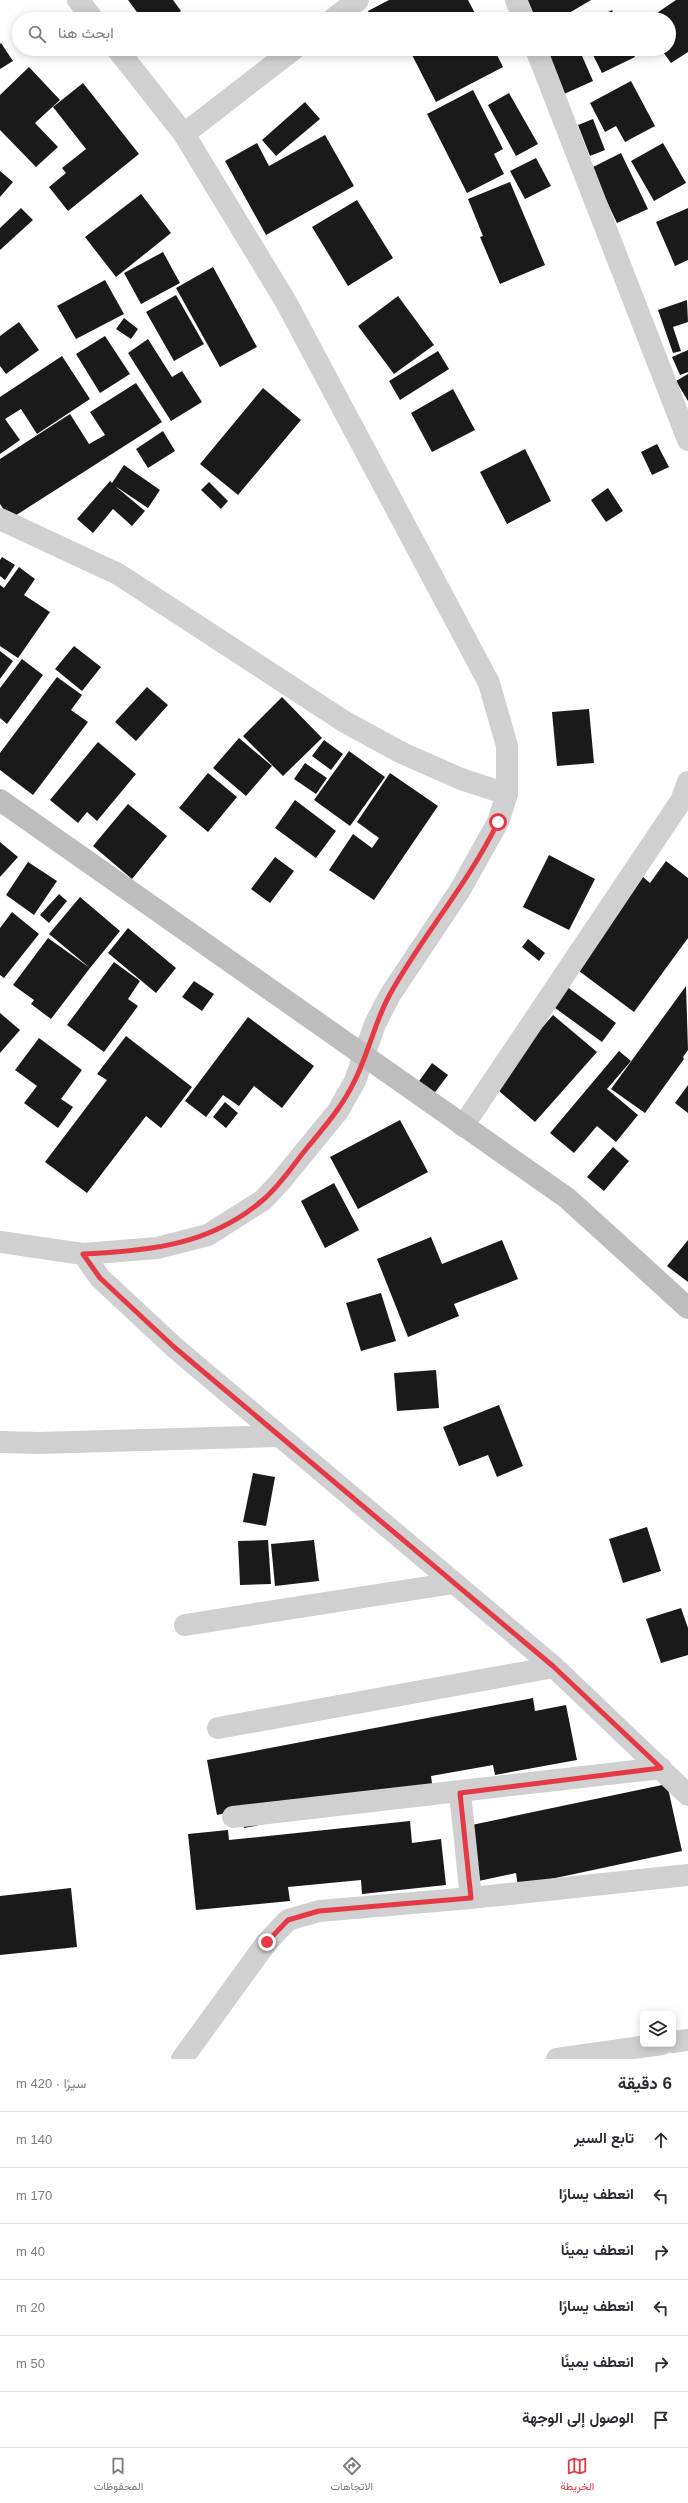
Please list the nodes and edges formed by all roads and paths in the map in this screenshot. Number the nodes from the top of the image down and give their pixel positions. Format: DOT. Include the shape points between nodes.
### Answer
graph roads {
  1 [pos="78,0"];
  2 [pos="358,0"];
  3 [pos="516,0"];
  4 [pos="87,12"];
  5 [pos="342,12"];
  6 [pos="521,12"];
  7 [pos="123,56"];
  8 [pos="285,56"];
  9 [pos="539,56"];
  10 [pos="184,134"];
  11 [pos="688,440"];
  12 [pos="0,519"];
  13 [pos="507,794"];
  14 [pos="686,797"];
  15 [pos="0,800"];
  16 [pos="363,1057"];
  17 [pos="463,1126"];
  18 [pos="0,1242"];
  19 [pos="83,1254"];
  20 [pos="688,1308"];
  21 [pos="278,1436"];
  22 [pos="0,1442"];
  23 [pos="454,1582"];
  24 [pos="185,1625"];
  25 [pos="554,1667"];
  26 [pos="218,1728"];
  27 [pos="661,1768"];
  28 [pos="460,1793"];
  29 [pos="688,1795"];
  30 [pos="233,1817"];
  31 [pos="688,1875"];
  32 [pos="471,1898"];
  33 [pos="688,2040"];
  34 [pos="676,2042"];
  35 [pos="641,2047"];
  36 [pos="182,2059"];
  37 [pos="558,2059"];
  1 -- 4 [label="street"];
  2 -- 5 [label="street"];
  3 -- 6 [label="street"];
  7 -- 10 [label="street"];
  8 -- 10 [label="street"];
  9 -- 11 [label="street"];
  10 -- 13 [label="street" via="286,302 489,683 507,746"];
  12 -- 13 [label="street" via="118,574 345,722 402,753 461,779"];
  13 -- 16 [label="street" via="488,842 390,995 375,1024"];
  14 -- 17 [label="street"];
  15 -- 16 [label="main road"];
  16 -- 17 [label="main road"];
  16 -- 19 [label="street" via="355,1081 338,1111 263,1200 208,1235 157,1248"];
  17 -- 20 [label="main road" via="567,1198"];
  18 -- 19 [label="street"];
  19 -- 21 [label="street" via="100,1278 128,1306"];
  21 -- 22 [label="street" via="39,1444"];
  21 -- 23 [label="street"];
  23 -- 24 [label="street"];
  23 -- 25 [label="street"];
  25 -- 26 [label="street"];
  25 -- 27 [label="street"];
  27 -- 28 [label="street"];
  27 -- 29 [label="street"];
  28 -- 30 [label="street"];
  28 -- 32 [label="street"];
  31 -- 32 [label="street"];
  32 -- 36 [label="street" via="319,1911 288,1920 267,1942"];
  33 -- 34 [label="street"];
  35 -- 37 [label="street"];
}
